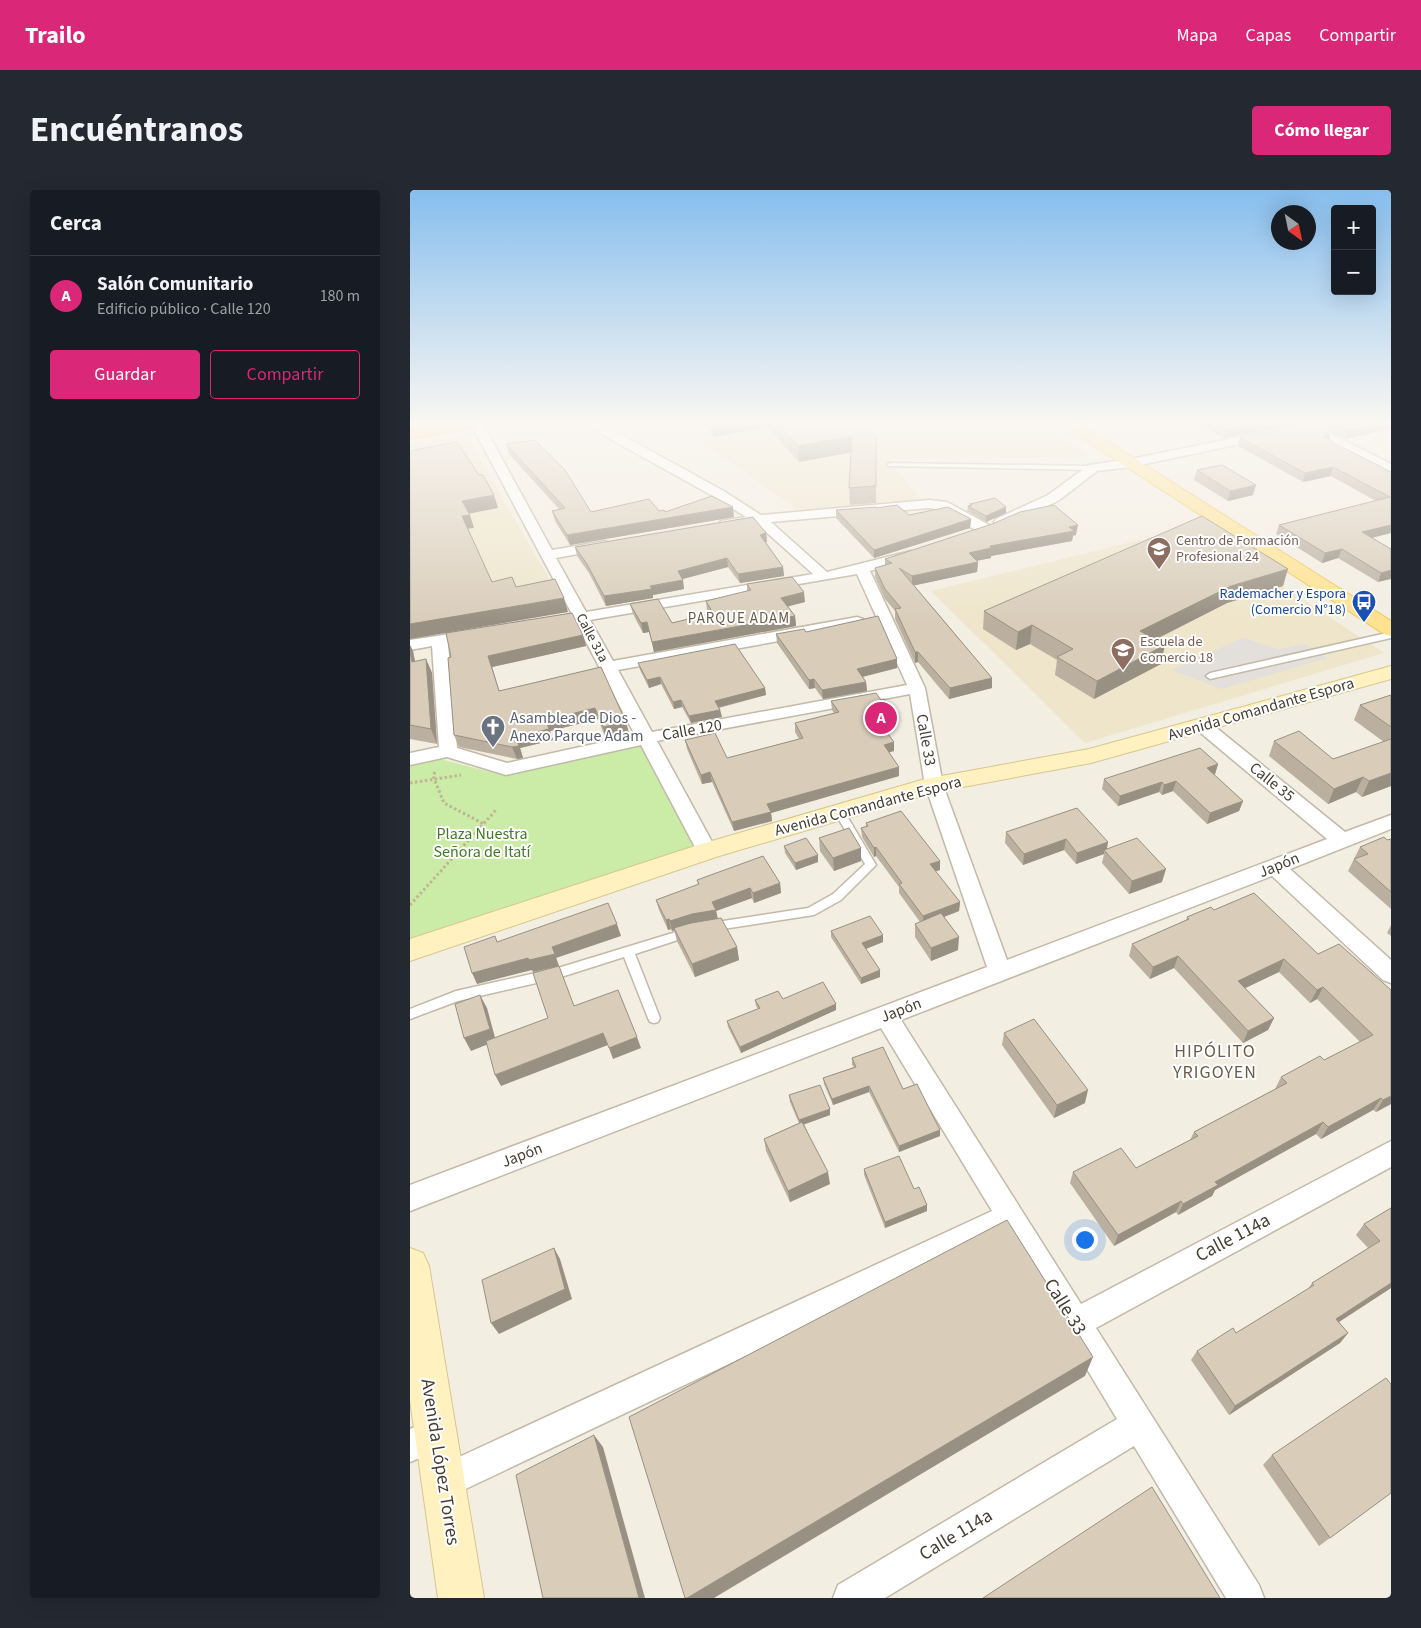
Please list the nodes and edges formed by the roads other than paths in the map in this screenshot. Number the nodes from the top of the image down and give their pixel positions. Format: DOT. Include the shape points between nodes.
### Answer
graph roads {
  1 [pos="513,490"];
  2 [pos="709,490"];
  3 [pos="1064,490"];
  4 [pos="1173,490"];
  5 [pos="758,519"];
  6 [pos="710,527"];
  7 [pos="986,529"];
  8 [pos="967,536"];
  9 [pos="615,544"];
  10 [pos="921,552"];
  11 [pos="548,555"];
  12 [pos="862,569"];
  13 [pos="824,577"];
  14 [pos="884,617"];
  15 [pos="581,618"];
  16 [pos="534,625"];
  17 [pos="1391,630"];
  18 [pos="487,633"];
  19 [pos="1391,635"];
  20 [pos="440,641"];
  21 [pos="410,645"];
  22 [pos="608,667"];
  23 [pos="1391,672"];
  24 [pos="1210,676"];
  25 [pos="917,688"];
  26 [pos="1202,725"];
  27 [pos="646,738"];
  28 [pos="448,751"];
  29 [pos="410,759"];
  30 [pos="934,785"];
  31 [pos="840,813"];
  32 [pos="1391,822"];
  33 [pos="1342,840"];
  34 [pos="707,852"];
  35 [pos="1275,867"];
  36 [pos="410,950"];
  37 [pos="628,952"];
  38 [pos="1000,972"];
  39 [pos="1391,974"];
  40 [pos="410,1014"];
  41 [pos="886,1016"];
  42 [pos="654,1018"];
  43 [pos="1391,1153"];
  44 [pos="410,1198"];
  45 [pos="1010,1217"];
  46 [pos="410,1266"];
  47 [pos="1075,1323"];
  48 [pos="1138,1425"];
  49 [pos="423,1440"];
  50 [pos="443,1482"];
  51 [pos="461,1598"];
  52 [pos="851,1598"];
  53 [pos="1246,1598"];
  1 -- 11 [label="street, Calle 31a"];
  2 -- 5 [label="street"];
  3 -- 7 [label="street"];
  4 -- 17 [label="main road"];
  5 -- 6 [label="street"];
  5 -- 7 [label="street" via="929,504 942,505"];
  5 -- 13 [label="street"];
  7 -- 8 [label="street"];
  9 -- 11 [label="street"];
  10 -- 12 [label="street"];
  11 -- 15 [label="street, Calle 31a"];
  12 -- 13 [label="street"];
  12 -- 14 [label="street, Calle 33"];
  13 -- 15 [label="street"];
  14 -- 22 [label="street"];
  14 -- 25 [label="street, Calle 33"];
  15 -- 16 [label="street"];
  15 -- 22 [label="street, Calle 31a"];
  18 -- 20 [label="street"];
  19 -- 24 [label="lane"];
  20 -- 21 [label="street"];
  20 -- 28 [label="street"];
  22 -- 27 [label="street, Calle 31a"];
  23 -- 26 [label="street, Avenida Comandante Espora"];
  25 -- 27 [label="street, Calle 120"];
  25 -- 30 [label="street, Calle 33"];
  26 -- 30 [label="street, Avenida Comandante Espora" via="1091,756"];
  26 -- 33 [label="street, Calle 35"];
  27 -- 28 [label="street, Calle 120" via="506,769"];
  27 -- 34 [label="street, Calle 31a"];
  28 -- 29 [label="street, Calle 120"];
  30 -- 31 [label="street, Avenida Comandante Espora"];
  30 -- 38 [label="street, Calle 33"];
  31 -- 34 [label="street, Avenida Comandante Espora"];
  31 -- 37 [label="lane" via="871,865 837,897 810,912 694,930"];
  32 -- 33 [label="street, Japón"];
  33 -- 35 [label="street, Japón"];
  34 -- 36 [label="street, Avenida Comandante Espora"];
  35 -- 38 [label="street, Japón"];
  35 -- 39 [label="street"];
  37 -- 40 [label="lane" via="558,973 456,996"];
  37 -- 42 [label="lane"];
  38 -- 41 [label="street, Japón"];
  41 -- 44 [label="street, Japón"];
  41 -- 45 [label="street, Calle 33"];
  43 -- 47 [label="street, Calle 114a"];
  45 -- 47 [label="street, Calle 33"];
  45 -- 50 [label="street"];
  46 -- 49 [label="street, Avenida López Torres"];
  47 -- 48 [label="street, Calle 33"];
  48 -- 52 [label="street, Calle 114a"];
  48 -- 53 [label="street, Calle 33"];
  49 -- 50 [label="street, Avenida López Torres"];
  50 -- 51 [label="street, Avenida López Torres"];
}
